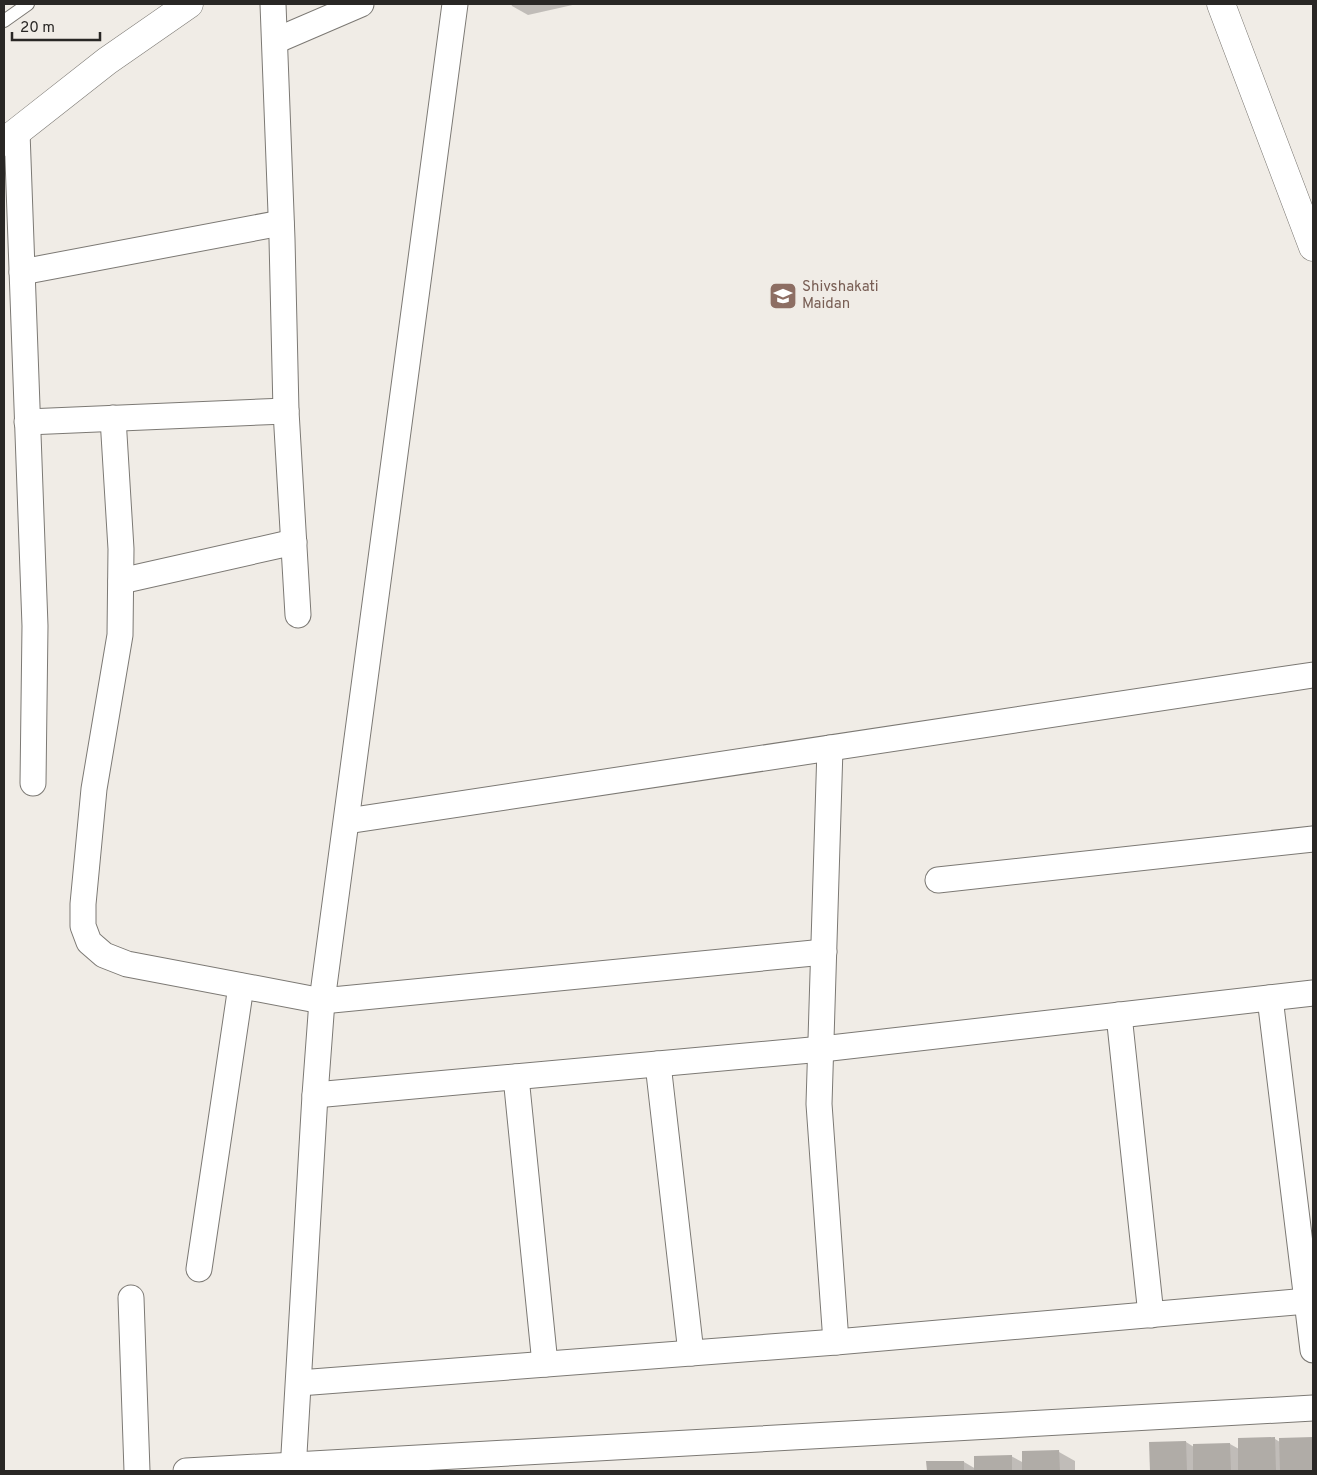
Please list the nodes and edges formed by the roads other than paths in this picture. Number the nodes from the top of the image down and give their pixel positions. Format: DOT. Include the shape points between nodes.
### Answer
graph roads {
  1 [pos="28,4"];
  2 [pos="189,4"];
  3 [pos="273,4"];
  4 [pos="361,4"];
  5 [pos="455,4"];
  6 [pos="1221,4"];
  7 [pos="4,21"];
  8 [pos="274,41"];
  9 [pos="10,137"];
  10 [pos="282,223"];
  11 [pos="1313,247"];
  12 [pos="22,272"];
  13 [pos="286,411"];
  14 [pos="113,418"];
  15 [pos="27,422"];
  16 [pos="294,542"];
  17 [pos="121,581"];
  18 [pos="298,615"];
  19 [pos="1313,675"];
  20 [pos="830,748"];
  21 [pos="33,783"];
  22 [pos="347,821"];
  23 [pos="1313,839"];
  24 [pos="938,880"];
  25 [pos="824,952"];
  26 [pos="241,986"];
  27 [pos="1313,993"];
  28 [pos="1270,998"];
  29 [pos="322,1001"];
  30 [pos="1119,1016"];
  31 [pos="822,1049"];
  32 [pos="658,1064"];
  33 [pos="516,1077"];
  34 [pos="314,1095"];
  35 [pos="199,1269"];
  36 [pos="131,1298"];
  37 [pos="1307,1301"];
  38 [pos="1151,1315"];
  39 [pos="836,1342"];
  40 [pos="1313,1350"];
  41 [pos="691,1353"];
  42 [pos="545,1364"];
  43 [pos="299,1383"];
  44 [pos="1313,1408"];
  45 [pos="293,1469"];
  46 [pos="137,1471"];
  47 [pos="186,1471"];
  1 -- 7 [label="lane"];
  2 -- 9 [label="street" via="107,61"];
  3 -- 8 [label="street"];
  4 -- 8 [label="street"];
  5 -- 22 [label="street"];
  6 -- 11 [label="street"];
  8 -- 10 [label="street"];
  9 -- 12 [label="street"];
  10 -- 12 [label="street"];
  10 -- 13 [label="street"];
  12 -- 15 [label="street"];
  13 -- 14 [label="street"];
  13 -- 16 [label="street"];
  14 -- 15 [label="street"];
  14 -- 17 [label="street"];
  15 -- 21 [label="street" via="35,626"];
  16 -- 17 [label="street"];
  16 -- 18 [label="street"];
  17 -- 26 [label="street" via="120,635 94,789 83,926 89,942 104,955 126,964"];
  19 -- 20 [label="street"];
  20 -- 22 [label="street"];
  20 -- 25 [label="street"];
  22 -- 29 [label="street"];
  23 -- 24 [label="street"];
  25 -- 29 [label="street"];
  25 -- 31 [label="street"];
  26 -- 29 [label="street"];
  26 -- 35 [label="street"];
  27 -- 28 [label="street"];
  28 -- 30 [label="street"];
  28 -- 37 [label="street"];
  29 -- 34 [label="street"];
  30 -- 31 [label="street"];
  30 -- 38 [label="street"];
  31 -- 32 [label="street"];
  31 -- 39 [label="street" via="819,1104"];
  32 -- 33 [label="street"];
  32 -- 41 [label="street"];
  33 -- 34 [label="street"];
  33 -- 42 [label="street"];
  34 -- 43 [label="street"];
  36 -- 46 [label="street"];
  37 -- 38 [label="street"];
  37 -- 40 [label="street"];
  38 -- 39 [label="street"];
  39 -- 41 [label="street"];
  41 -- 42 [label="street"];
  42 -- 43 [label="street"];
  43 -- 45 [label="street"];
  44 -- 45 [label="street"];
  45 -- 47 [label="street"];
}
